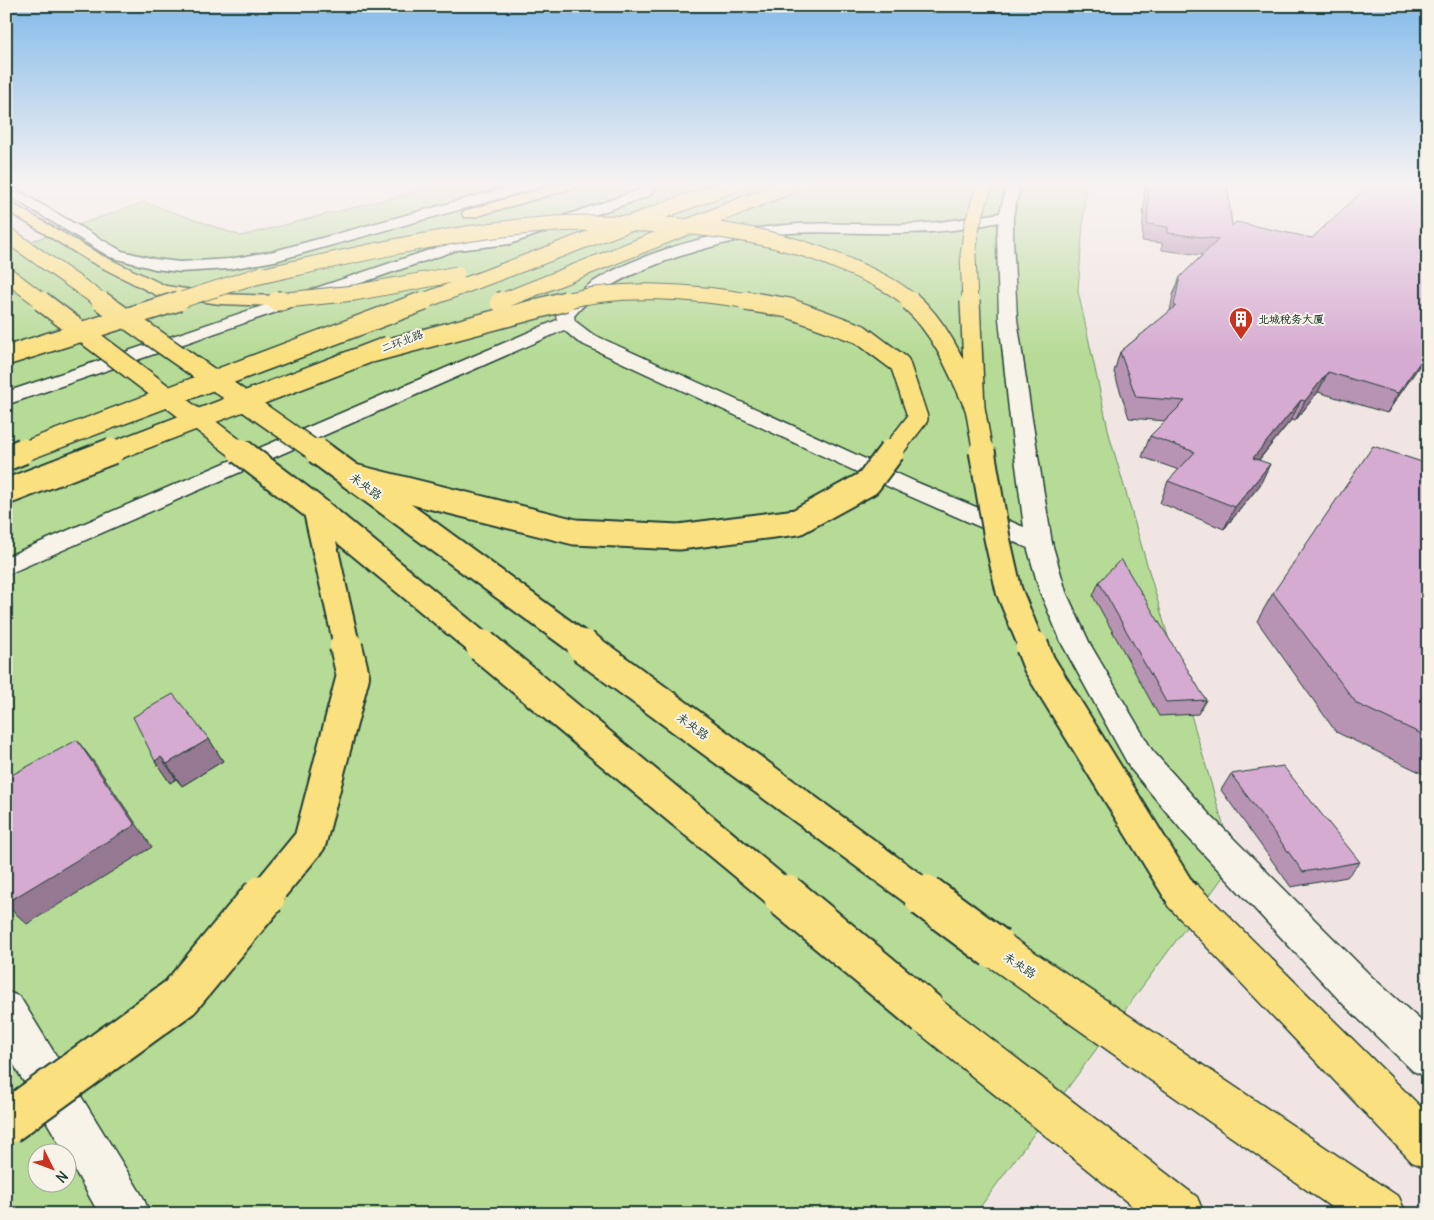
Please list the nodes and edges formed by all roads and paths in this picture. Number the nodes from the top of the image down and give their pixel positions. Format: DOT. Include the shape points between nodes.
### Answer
graph roads {
  1 [pos="16,241"];
  2 [pos="67,241"];
  3 [pos="94,241"];
  4 [pos="330,241"];
  5 [pos="377,241"];
  6 [pos="425,241"];
  7 [pos="505,241"];
  8 [pos="584,241"];
  9 [pos="651,241"];
  10 [pos="719,241"];
  11 [pos="777,241"];
  12 [pos="970,241"];
  13 [pos="1006,241"];
  14 [pos="549,254"];
  15 [pos="6,274"];
  16 [pos="244,280"];
  17 [pos="566,323"];
  18 [pos="371,352"];
  19 [pos="6,356"];
  20 [pos="6,399"];
  21 [pos="975,408"];
  22 [pos="6,458"];
  23 [pos="87,460"];
  24 [pos="353,477"];
  25 [pos="6,492"];
  26 [pos="6,504"];
  27 [pos="316,509"];
  28 [pos="1039,543"];
  29 [pos="6,567"];
  30 [pos="6,1011"];
  31 [pos="1428,1056"];
  32 [pos="6,1123"];
  33 [pos="1428,1146"];
  34 [pos="126,1214"];
  35 [pos="1180,1214"];
  36 [pos="1382,1214"];
  1 -- 24 [label="main road, 未央路, bridge"];
  2 -- 14 [label="main road, bridge" via="162,291 220,299 277,301 354,293"];
  3 -- 4 [label="street" via="116,254 180,267 229,264 275,256"];
  5 -- 16 [label="main road, bridge"];
  6 -- 16 [label="main road, bridge"];
  7 -- 20 [label="street" via="455,246"];
  8 -- 14 [label="main road, bridge"];
  9 -- 18 [label="main road, 二环北路, bridge"];
  10 -- 17 [label="street" via="690,247 630,269 595,287 576,301 565,315"];
  11 -- 21 [label="main road, bridge" via="831,258 890,287 912,302 943,342"];
  12 -- 21 [label="main road, bridge"];
  13 -- 28 [label="street" via="1008,319"];
  14 -- 22 [label="main road, bridge"];
  15 -- 27 [label="main road, bridge"];
  16 -- 19 [label="main road, bridge"];
  17 -- 28 [label="street" via="585,338 908,487"];
  17 -- 29 [label="street"];
  18 -- 23 [label="main road, 二环北路, bridge"];
  18 -- 24 [label="main road, bridge" via="579,297 635,293 708,294 789,308 860,334 900,364 918,418 868,483 797,522 679,538 575,532"];
  21 -- 33 [label="main road, bridge" via="996,538 1009,591 1039,664 1181,894"];
  23 -- 25 [label="main road, 二环北路, bridge"];
  23 -- 26 [label="main road, bridge"];
  24 -- 36 [label="main road, 未央路, bridge" via="995,948"];
  27 -- 32 [label="main road, bridge" via="353,676 310,841 180,997"];
  27 -- 35 [label="main road, bridge" via="928,1015"];
  28 -- 31 [label="street" via="1053,592 1076,644 1141,759 1196,823 1358,991"];
  30 -- 34 [label="street"];
}
